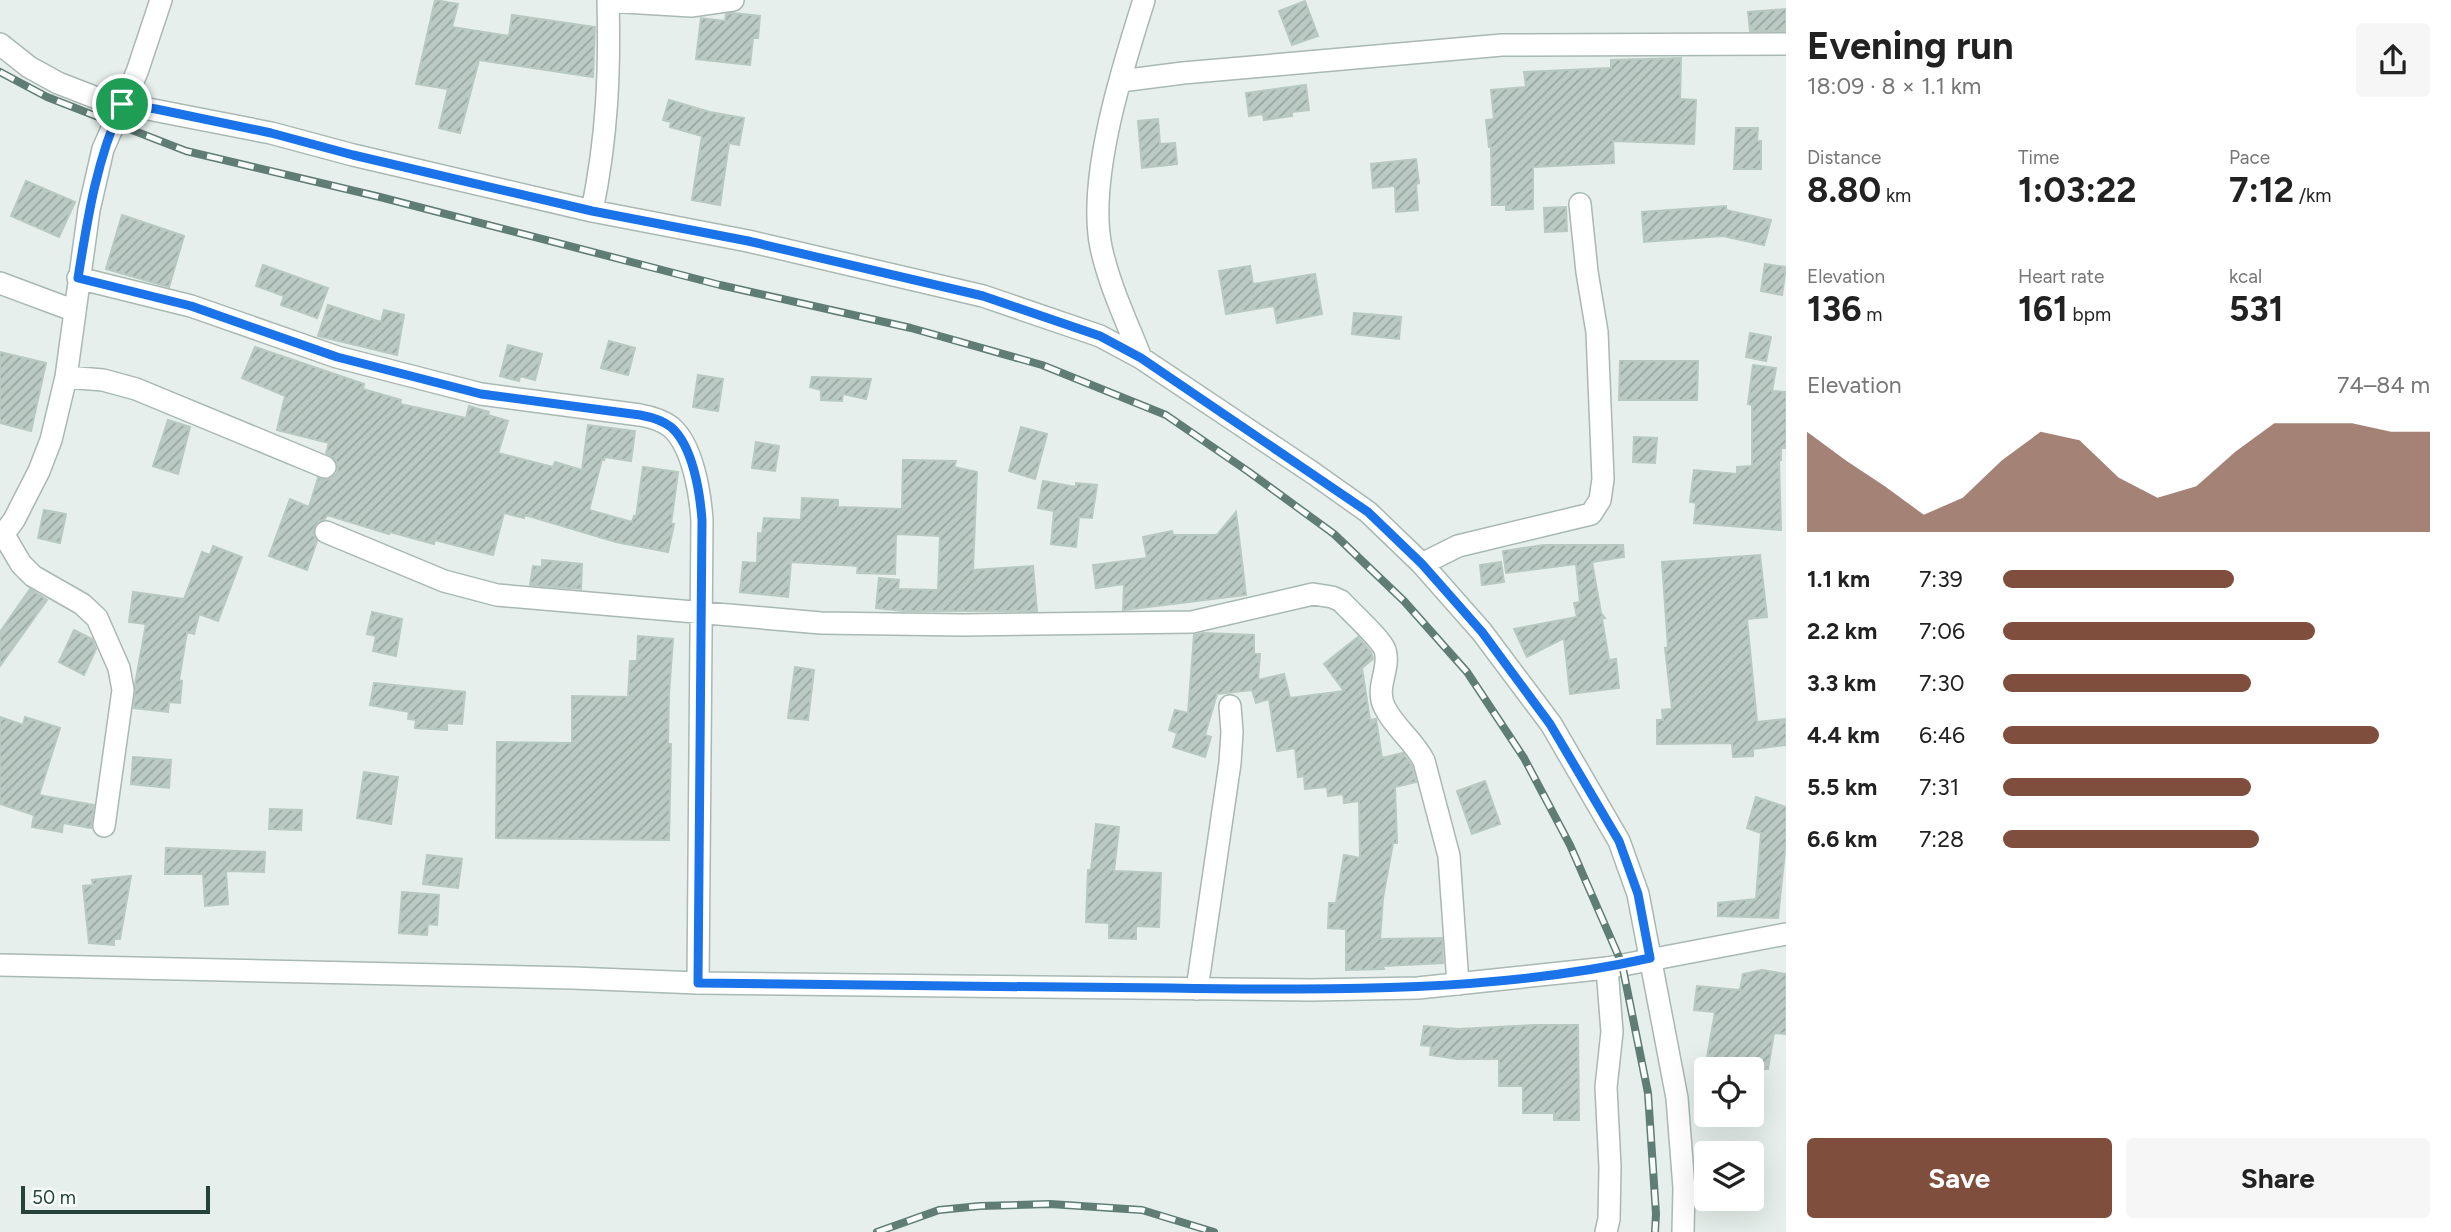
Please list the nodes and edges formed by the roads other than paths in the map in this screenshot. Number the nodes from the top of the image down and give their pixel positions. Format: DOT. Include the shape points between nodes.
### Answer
graph roads {
  1 [pos="161,0"];
  2 [pos="608,0"];
  3 [pos="733,0"];
  4 [pos="1144,0"];
  5 [pos="0,44"];
  6 [pos="1786,44"];
  7 [pos="1121,81"];
  8 [pos="122,104"];
  9 [pos="1580,204"];
  10 [pos="592,211"];
  11 [pos="78,278"];
  12 [pos="0,284"];
  13 [pos="75,311"];
  14 [pos="1141,358"];
  15 [pos="66,377"];
  16 [pos="325,467"];
  17 [pos="326,532"];
  18 [pos="2,537"];
  19 [pos="1422,564"];
  20 [pos="702,614"];
  21 [pos="1230,706"];
  22 [pos="104,826"];
  23 [pos="1786,934"];
  24 [pos="1650,958"];
  25 [pos="0,965"];
  26 [pos="1607,968"];
  27 [pos="698,983"];
  28 [pos="1458,984"];
  29 [pos="1197,989"];
  30 [pos="1606,1232"];
  31 [pos="1683,1232"];
  1 -- 8 [label="street"];
  2 -- 3 [label="street" via="691,6"];
  2 -- 10 [label="street" via="607,119"];
  4 -- 7 [label="street"];
  5 -- 8 [label="street" via="58,83"];
  6 -- 7 [label="street" via="1502,45"];
  7 -- 14 [label="street" via="1100,181 1098,215 1112,285"];
  8 -- 10 [label="street" via="271,133"];
  8 -- 11 [label="street" via="103,149"];
  9 -- 19 [label="street" via="1597,332 1600,500 1591,514 1458,546"];
  10 -- 14 [label="street" via="748,241 983,296 1100,336"];
  11 -- 13 [label="street"];
  11 -- 20 [label="street" via="191,306 337,357 481,394 657,419 682,441 700,494"];
  12 -- 13 [label="street"];
  13 -- 15 [label="street"];
  14 -- 19 [label="street" via="1368,512"];
  15 -- 16 [label="street" via="136,389"];
  15 -- 18 [label="street" via="39,471"];
  17 -- 20 [label="street" via="444,581 497,595"];
  18 -- 22 [label="street" via="33,576 97,618 118,667 122,690"];
  19 -- 24 [label="street" via="1482,632 1550,724 1619,841 1638,894"];
  20 -- 27 [label="street"];
  20 -- 28 [label="street" via="860,624 1192,622 1312,594 1341,601 1382,645 1385,659 1380,696 1424,761 1449,856"];
  21 -- 29 [label="street" via="1230,763"];
  23 -- 24 [label="street"];
  24 -- 26 [label="street"];
  24 -- 31 [label="street" via="1677,1098"];
  25 -- 27 [label="street"];
  26 -- 28 [label="street"];
  26 -- 30 [label="street" via="1612,1032 1606,1087 1610,1167"];
  27 -- 29 [label="street"];
  28 -- 29 [label="street"];
}
